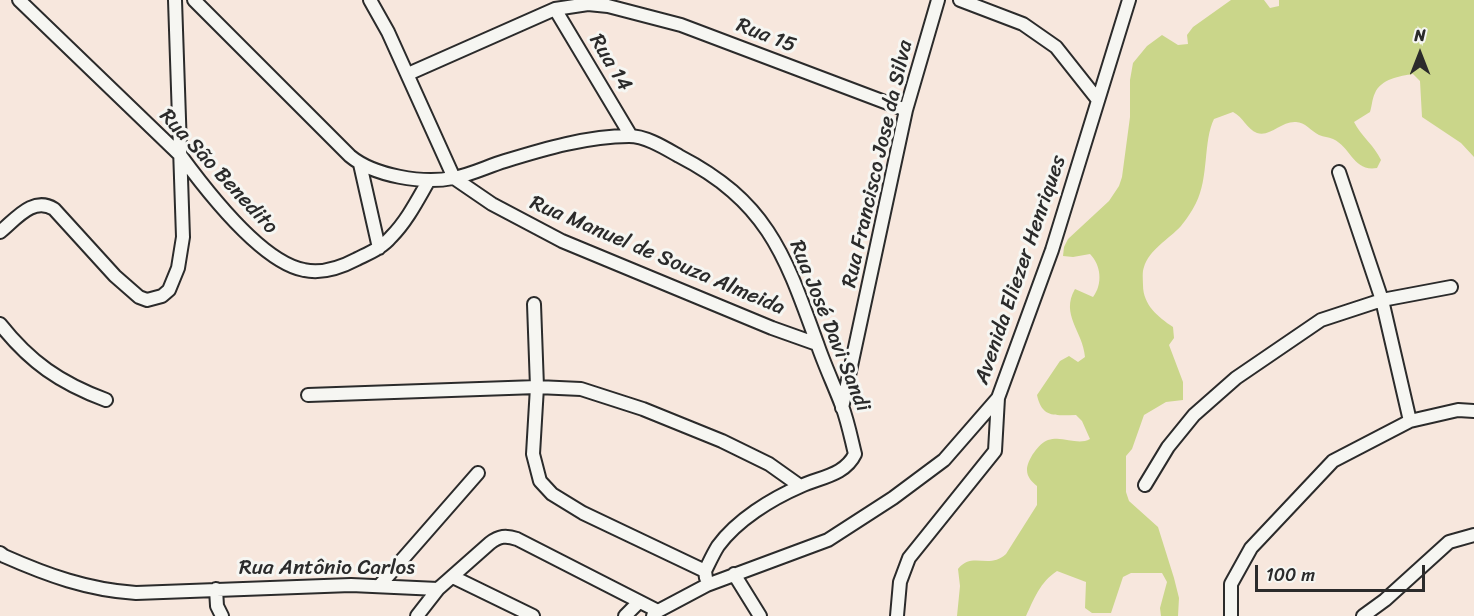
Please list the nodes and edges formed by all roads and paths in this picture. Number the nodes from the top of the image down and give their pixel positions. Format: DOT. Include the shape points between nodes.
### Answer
graph roads {
  1 [pos="19,0"];
  2 [pos="175,0"];
  3 [pos="194,0"];
  4 [pos="370,0"];
  5 [pos="938,0"];
  6 [pos="960,0"];
  7 [pos="1129,0"];
  8 [pos="555,9"];
  9 [pos="408,74"];
  10 [pos="1098,100"];
  11 [pos="906,110"];
  12 [pos="631,136"];
  13 [pos="182,156"];
  14 [pos="360,164"];
  15 [pos="1339,172"];
  16 [pos="454,178"];
  17 [pos="429,180"];
  18 [pos="0,232"];
  19 [pos="380,248"];
  20 [pos="1451,287"];
  21 [pos="1383,300"];
  22 [pos="534,304"];
  23 [pos="0,324"];
  24 [pos="817,344"];
  25 [pos="537,387"];
  26 [pos="308,395"];
  27 [pos="998,398"];
  28 [pos="106,400"];
  29 [pos="842,408"];
  30 [pos="1474,411"];
  31 [pos="1410,421"];
  32 [pos="478,473"];
  33 [pos="1145,485"];
  34 [pos="800,486"];
  35 [pos="1474,535"];
  36 [pos="1,558"];
  37 [pos="705,571"];
  38 [pos="734,574"];
  39 [pos="453,577"];
  40 [pos="380,585"];
  41 [pos="707,585"];
  42 [pos="216,589"];
  43 [pos="438,589"];
  44 [pos="639,602"];
  45 [pos="655,614"];
  46 [pos="755,614"];
  47 [pos="222,616"];
  48 [pos="417,616"];
  49 [pos="533,616"];
  50 [pos="625,616"];
  51 [pos="897,616"];
  52 [pos="1231,616"];
  53 [pos="1363,616"];
  1 -- 13 [label="street, Rua São Benedito"];
  2 -- 13 [label="street"];
  3 -- 14 [label="street"];
  4 -- 9 [label="street"];
  5 -- 11 [label="street, Rua Francisco Jose da Silva"];
  6 -- 10 [label="street" via="1023,24 1056,47"];
  7 -- 10 [label="street, Avenida Eliezer Henriques"];
  8 -- 9 [label="street, Rua 15"];
  8 -- 11 [label="street, Rua 15" via="588,4 608,6 681,25"];
  8 -- 12 [label="street, Rua 14"];
  9 -- 16 [label="street"];
  10 -- 27 [label="street, Avenida Eliezer Henriques" via="1052,250"];
  11 -- 29 [label="street, Rua Francisco Jose da Silva"];
  12 -- 16 [label="street, Rua José Davi Sandi" via="562,146"];
  12 -- 24 [label="street, Rua José Davi Sandi" via="686,159 752,208 782,254"];
  13 -- 18 [label="street" via="183,237 178,268 169,290 153,300 139,297 115,276 47,205 31,206"];
  13 -- 19 [label="street, Rua São Benedito" via="203,186 250,235 266,251 288,264 324,272"];
  14 -- 17 [label="street, Rua José Davi Sandi" via="388,174"];
  14 -- 19 [label="street"];
  15 -- 21 [label="street"];
  16 -- 17 [label="street, Rua José Davi Sandi"];
  16 -- 24 [label="street, Rua Manuel de Souza Almeida" via="492,204 562,241"];
  17 -- 19 [label="street, Rua São Benedito" via="401,226"];
  20 -- 21 [label="street"];
  21 -- 31 [label="street"];
  21 -- 33 [label="street" via="1321,320 1236,378 1194,415"];
  22 -- 25 [label="street"];
  23 -- 28 [label="street" via="41,367"];
  24 -- 29 [label="street, Rua José Davi Sandi"];
  25 -- 26 [label="street"];
  25 -- 34 [label="street" via="581,389 644,409 741,450"];
  25 -- 37 [label="street" via="533,454 540,481 552,494 583,513"];
  27 -- 38 [label="street, Avenida Eliezer Henriques" via="944,460 893,498 828,540"];
  27 -- 51 [label="street" via="994,451 909,558 900,582"];
  29 -- 34 [label="street, Rua José Davi Sandi" via="855,454 850,465"];
  30 -- 31 [label="street" via="1458,410"];
  31 -- 52 [label="street" via="1334,461 1251,548 1232,584"];
  32 -- 40 [label="street"];
  34 -- 37 [label="street" via="736,527 717,548"];
  35 -- 53 [label="street" via="1449,542"];
  36 -- 42 [label="street, Rua Antônio Carlos" via="68,582 111,591"];
  37 -- 41 [label="street"];
  38 -- 41 [label="street, Avenida Eliezer Henriques"];
  38 -- 46 [label="street"];
  39 -- 43 [label="street"];
  39 -- 44 [label="street" via="496,538 504,536 517,539"];
  39 -- 49 [label="street"];
  40 -- 42 [label="street, Rua Antônio Carlos"];
  40 -- 43 [label="street, Rua Antônio Carlos"];
  41 -- 45 [label="street, Avenida Eliezer Henriques"];
  42 -- 47 [label="street"];
  43 -- 48 [label="street"];
  44 -- 45 [label="street"];
  44 -- 50 [label="street"];
}
